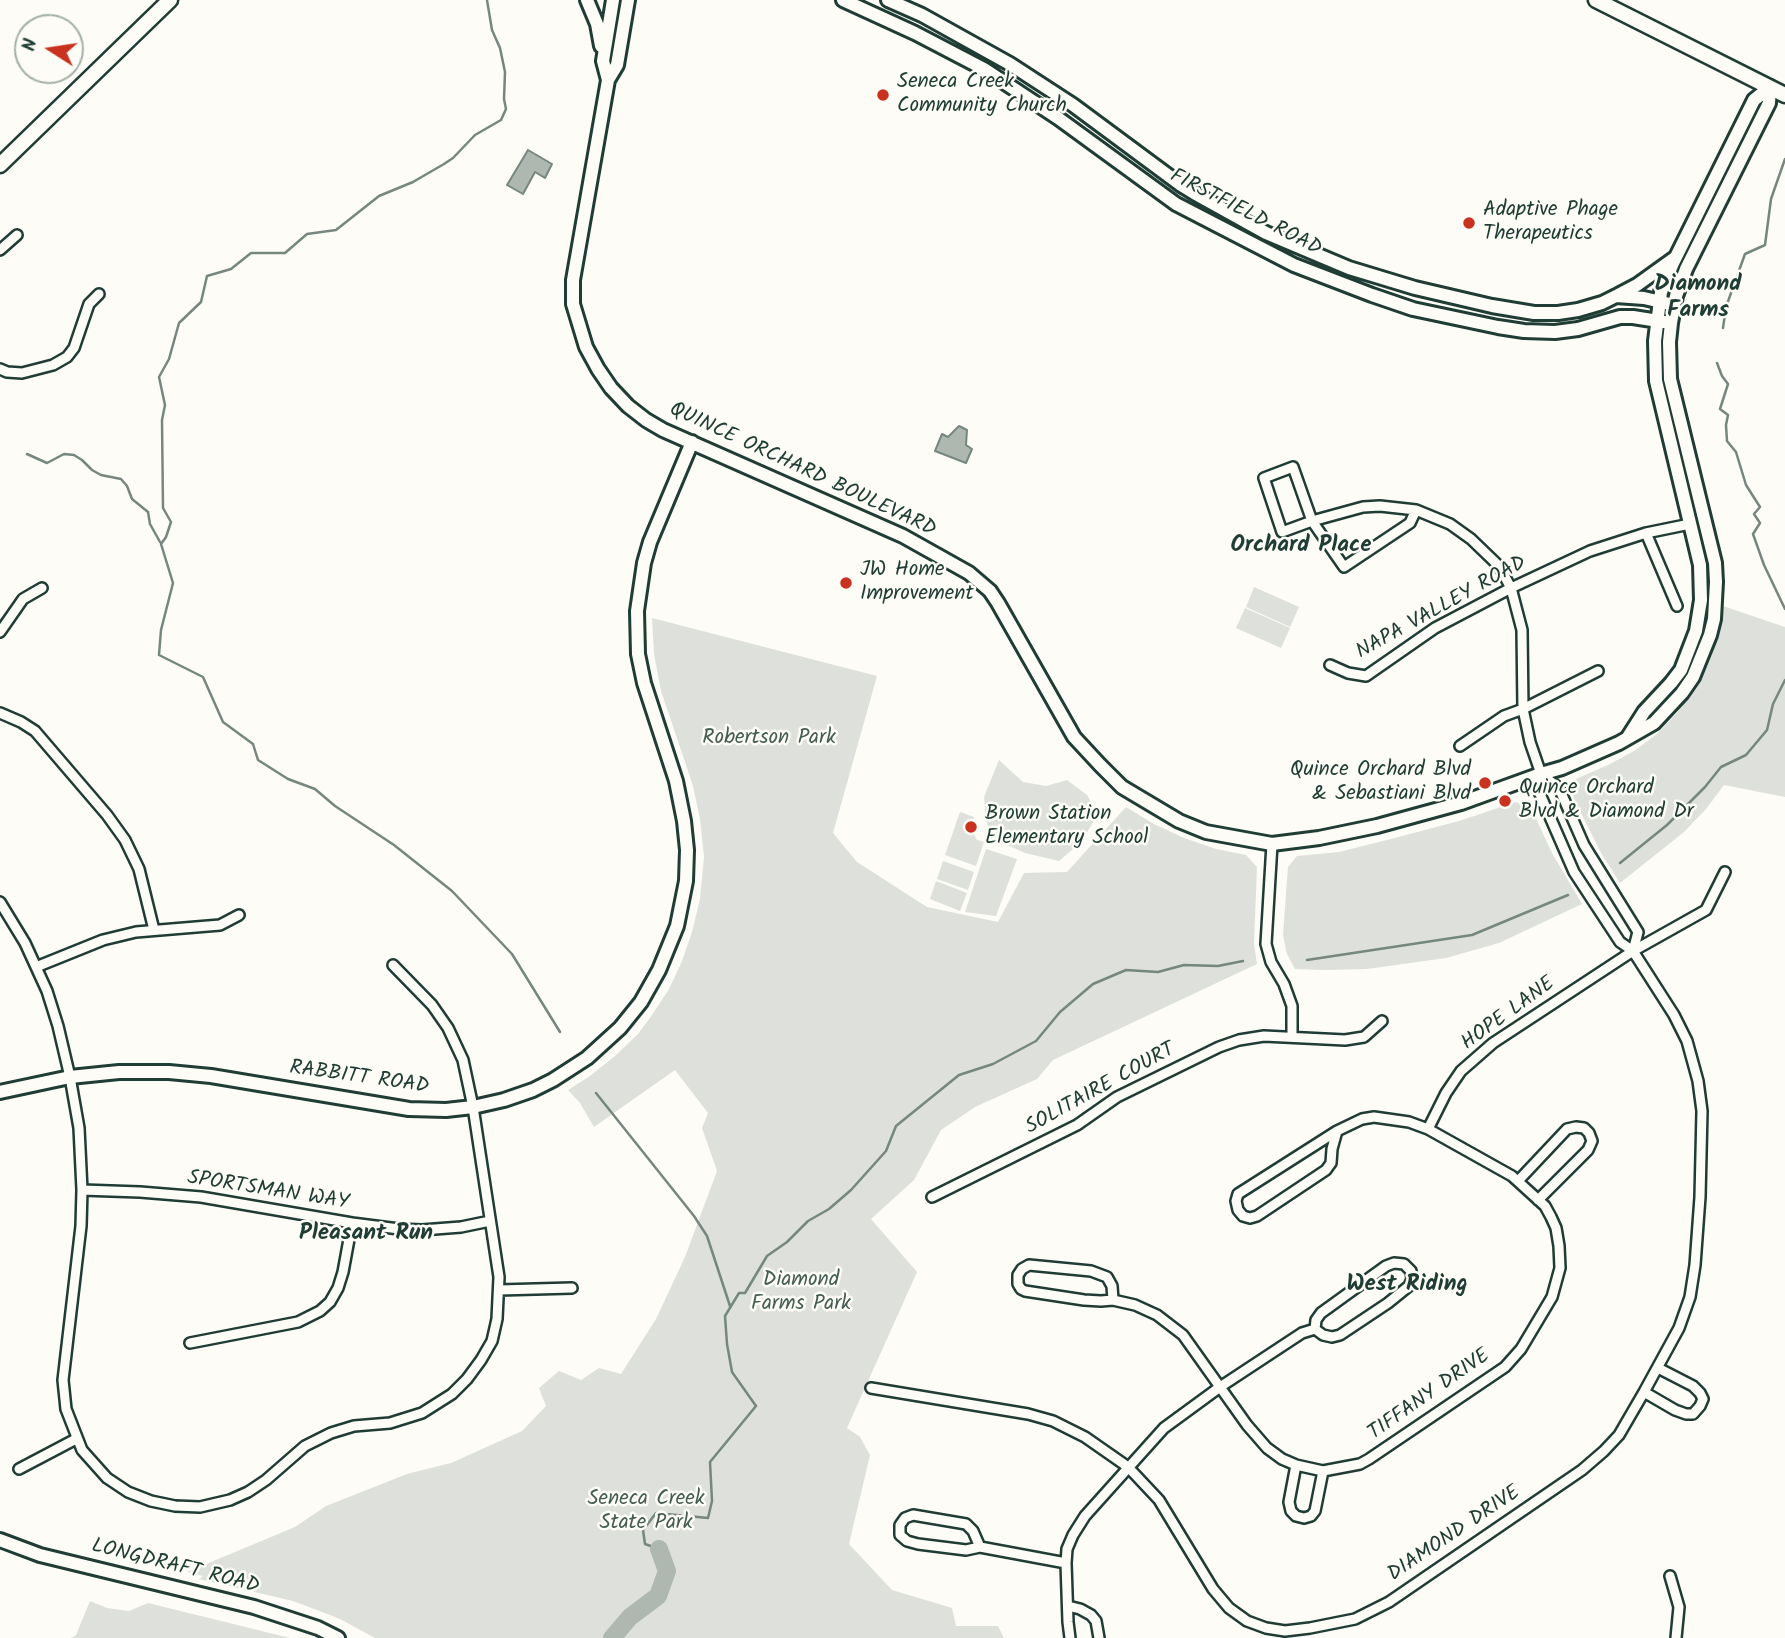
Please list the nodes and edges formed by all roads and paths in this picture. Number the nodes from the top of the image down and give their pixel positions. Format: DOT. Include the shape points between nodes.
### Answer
graph roads {
  1 [pos="170,0"];
  2 [pos="587,0"];
  3 [pos="613,0"];
  4 [pos="628,0"];
  5 [pos="843,0"];
  6 [pos="888,0"];
  7 [pos="1596,0"];
  8 [pos="603,61"];
  9 [pos="608,80"];
  10 [pos="1770,87"];
  11 [pos="1785,94"];
  12 [pos="0,165"];
  13 [pos="17,235"];
  14 [pos="0,250"];
  15 [pos="1676,257"];
  16 [pos="99,294"];
  17 [pos="1616,296"];
  18 [pos="1660,303"];
  19 [pos="1674,305"];
  20 [pos="1657,320"];
  21 [pos="1671,323"];
  22 [pos="0,369"];
  23 [pos="692,442"];
  24 [pos="1416,510"];
  25 [pos="1312,522"];
  26 [pos="1690,524"];
  27 [pos="1646,533"];
  28 [pos="42,588"];
  29 [pos="1511,588"];
  30 [pos="1677,606"];
  31 [pos="0,632"];
  32 [pos="1330,666"];
  33 [pos="1598,671"];
  34 [pos="1523,709"];
  35 [pos="0,713"];
  36 [pos="1626,739"];
  37 [pos="1460,746"];
  38 [pos="1541,774"];
  39 [pos="1272,844"];
  40 [pos="1725,872"];
  41 [pos="0,902"];
  42 [pos="239,915"];
  43 [pos="154,930"];
  44 [pos="1633,951"];
  45 [pos="393,965"];
  46 [pos="36,967"];
  47 [pos="1382,1021"];
  48 [pos="1292,1037"];
  49 [pos="70,1077"];
  50 [pos="0,1092"];
  51 [pos="473,1107"];
  52 [pos="1428,1129"];
  53 [pos="1337,1131"];
  54 [pos="1518,1181"];
  55 [pos="82,1191"];
  56 [pos="932,1197"];
  57 [pos="1538,1200"];
  58 [pos="490,1221"];
  59 [pos="352,1223"];
  60 [pos="572,1288"];
  61 [pos="499,1290"];
  62 [pos="1114,1300"];
  63 [pos="1315,1329"];
  64 [pos="190,1343"];
  65 [pos="1658,1368"];
  66 [pos="1220,1387"];
  67 [pos="871,1388"];
  68 [pos="1644,1392"];
  69 [pos="76,1439"];
  70 [pos="1296,1465"];
  71 [pos="1128,1467"];
  72 [pos="19,1469"];
  73 [pos="1324,1471"];
  74 [pos="0,1540"];
  75 [pos="980,1547"];
  76 [pos="1066,1563"];
  77 [pos="1670,1576"];
  78 [pos="1068,1606"];
  79 [pos="1311,1633"];
  80 [pos="338,1638"];
  81 [pos="1070,1638"];
  82 [pos="1098,1638"];
  83 [pos="1676,1638"];
  1 -- 12 [label="main road"];
  2 -- 8 [label="street" via="600,35"];
  3 -- 8 [label="street, QUINCE ORCHARD BOULEVARD"];
  4 -- 9 [label="street, QUINCE ORCHARD BOULEVARD" via="617,65"];
  5 -- 20 [label="street, FIRSTFIELD ROAD" via="984,69 1176,204 1294,265 1413,309 1524,331 1578,329 1620,317"];
  6 -- 17 [label="street, FIRSTFIELD ROAD" via="1010,64 1194,193 1277,238 1349,268 1415,288 1534,313 1578,310"];
  7 -- 10 [label="main road"];
  8 -- 9 [label="street, QUINCE ORCHARD BOULEVARD"];
  9 -- 23 [label="street, QUINCE ORCHARD BOULEVARD" via="573,280 573,304 586,347 611,388 646,420"];
  10 -- 11 [label="main road"];
  10 -- 15 [label="street" via="1754,100"];
  10 -- 19 [label="street, QUINCE ORCHARD BOULEVARD" via="1769,103 1686,269"];
  13 -- 14 [label="street"];
  15 -- 17 [label="street"];
  15 -- 18 [label="street"];
  16 -- 22 [label="street" via="89,304 67,357 22,373"];
  17 -- 18 [label="street, FIRSTFIELD ROAD"];
  18 -- 19 [label="street, FIRSTFIELD ROAD"];
  18 -- 20 [label="street"];
  19 -- 21 [label="street, QUINCE ORCHARD BOULEVARD"];
  20 -- 21 [label="street, FIRSTFIELD ROAD"];
  20 -- 26 [label="street" via="1656,381"];
  21 -- 36 [label="street, QUINCE ORCHARD BOULEVARD" via="1670,379 1714,563 1714,619 1702,658 1682,693 1654,723"];
  23 -- 39 [label="street, QUINCE ORCHARD BOULEVARD" via="903,536 969,573 998,603 1074,737 1122,787 1206,832"];
  23 -- 51 [label="street, RABBITT ROAD" via="650,542 637,611 644,683 684,821 685,881 677,926 641,1002 587,1058 533,1090"];
  24 -- 25 [label="street" via="1363,507"];
  24 -- 25 [label="street" via="1410,523 1344,567"];
  24 -- 29 [label="street" via="1471,539 1499,566"];
  25 -- 25 [label="street" via="1293,467 1264,478 1282,532"];
  26 -- 27 [label="street, NAPA VALLEY ROAD"];
  26 -- 36 [label="street" via="1700,565 1696,631 1681,670"];
  27 -- 29 [label="street, NAPA VALLEY ROAD" via="1590,551"];
  27 -- 30 [label="street"];
  28 -- 31 [label="street" via="23,599"];
  29 -- 32 [label="street, NAPA VALLEY ROAD" via="1435,628 1366,676"];
  29 -- 34 [label="street" via="1522,630"];
  33 -- 34 [label="street"];
  34 -- 37 [label="street" via="1504,716"];
  34 -- 38 [label="street"];
  35 -- 43 [label="street" via="35,732 125,840 139,869"];
  36 -- 38 [label="street, QUINCE ORCHARD BOULEVARD"];
  38 -- 39 [label="street, QUINCE ORCHARD BOULEVARD" via="1377,827"];
  38 -- 44 [label="street, DIAMOND DRIVE" via="1540,793 1574,872 1620,942"];
  38 -- 44 [label="street, DIAMOND DRIVE" via="1559,788 1584,845 1638,932"];
  39 -- 48 [label="street" via="1266,944 1292,1006"];
  40 -- 44 [label="street, HOPE LANE" via="1706,909"];
  41 -- 46 [label="street"];
  42 -- 43 [label="street" via="219,925"];
  43 -- 46 [label="street" via="103,940"];
  44 -- 52 [label="street, HOPE LANE" via="1493,1043 1461,1071"];
  44 -- 65 [label="street, DIAMOND DRIVE" via="1687,1041 1702,1111 1700,1197 1690,1297"];
  45 -- 51 [label="street" via="449,1027 463,1060"];
  46 -- 49 [label="street" via="58,1026"];
  47 -- 48 [label="street, SOLITAIRE COURT" via="1364,1037"];
  48 -- 56 [label="street, SOLITAIRE COURT" via="1264,1036 1219,1047"];
  49 -- 50 [label="street, RABBITT ROAD"];
  49 -- 51 [label="street, RABBITT ROAD" via="169,1072 410,1109"];
  49 -- 55 [label="street" via="79,1128"];
  51 -- 58 [label="street"];
  52 -- 53 [label="street, TIFFANY DRIVE" via="1374,1117"];
  52 -- 54 [label="street, TIFFANY DRIVE"];
  53 -- 53 [label="street, TIFFANY DRIVE" via="1238,1194 1238,1210 1243,1216 1257,1216 1326,1170"];
  54 -- 57 [label="street, TIFFANY DRIVE"];
  54 -- 57 [label="street" via="1567,1129 1584,1128 1592,1141 1588,1150"];
  55 -- 59 [label="street, SPORTSMAN WAY" via="201,1197"];
  55 -- 69 [label="street" via="62,1380"];
  57 -- 73 [label="street, TIFFANY DRIVE" via="1556,1228 1560,1268 1552,1297 1521,1349 1505,1367 1369,1460"];
  58 -- 59 [label="street, SPORTSMAN WAY" via="422,1230"];
  58 -- 61 [label="street"];
  59 -- 64 [label="street" via="338,1288 320,1311 298,1322"];
  60 -- 61 [label="street"];
  61 -- 69 [label="street" via="492,1341 453,1394 422,1413 331,1433 305,1446 266,1480 229,1500 200,1507 151,1502 107,1478"];
  62 -- 62 [label="street, TIFFANY DRIVE" via="1025,1291 1018,1275 1029,1265 1091,1271 1107,1277"];
  62 -- 66 [label="street, TIFFANY DRIVE" via="1157,1315 1174,1327"];
  63 -- 63 [label="street" via="1324,1335 1340,1335 1409,1286 1411,1271 1404,1264 1386,1266 1321,1313"];
  63 -- 66 [label="street"];
  65 -- 68 [label="street, DIAMOND DRIVE"];
  65 -- 68 [label="street" via="1700,1393 1700,1406 1693,1414 1686,1413"];
  66 -- 70 [label="street, TIFFANY DRIVE" via="1267,1448"];
  66 -- 71 [label="street" via="1164,1428"];
  67 -- 71 [label="street, DIAMOND DRIVE" via="1053,1421"];
  68 -- 79 [label="street, DIAMOND DRIVE" via="1619,1435 1582,1470 1389,1601"];
  69 -- 72 [label="street"];
  70 -- 73 [label="street, TIFFANY DRIVE"];
  70 -- 73 [label="street" via="1289,1502 1291,1511 1304,1518 1315,1511"];
  71 -- 76 [label="street" via="1085,1516 1067,1549"];
  71 -- 79 [label="street, DIAMOND DRIVE" via="1159,1500 1229,1608 1266,1628"];
  74 -- 80 [label="street, LONGDRAFT ROAD" via="40,1555 254,1607"];
  75 -- 75 [label="street" via="966,1550 906,1541 900,1535 900,1525 913,1515 966,1524"];
  75 -- 76 [label="street"];
  76 -- 78 [label="street"];
  77 -- 83 [label="street" via="1679,1607"];
  78 -- 81 [label="street"];
  78 -- 82 [label="street" via="1091,1615"];
}
